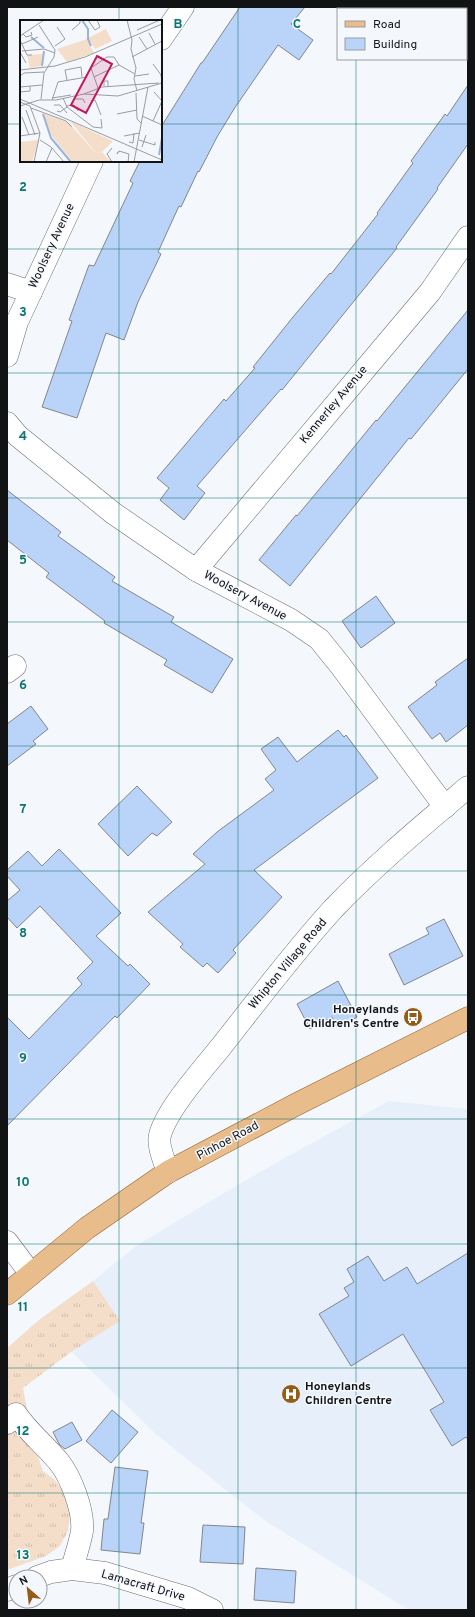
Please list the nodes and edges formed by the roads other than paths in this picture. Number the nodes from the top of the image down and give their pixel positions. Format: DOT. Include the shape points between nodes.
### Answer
graph roads {
  1 [pos="182,7"];
  2 [pos="162,37"];
  3 [pos="92,162"];
  4 [pos="468,237"];
  5 [pos="7,284"];
  6 [pos="30,292"];
  7 [pos="7,356"];
  8 [pos="7,423"];
  9 [pos="196,570"];
  10 [pos="468,787"];
  11 [pos="445,807"];
  12 [pos="468,1018"];
  13 [pos="168,1172"];
  14 [pos="7,1243"];
  15 [pos="31,1274"];
  16 [pos="7,1294"];
  17 [pos="7,1423"];
  18 [pos="72,1570"];
  19 [pos="48,1573"];
  20 [pos="212,1610"];
  1 -- 2 [label="street"];
  3 -- 6 [label="street, Woolsery Avenue"];
  4 -- 9 [label="street, Kennerley Avenue" via="430,292"];
  5 -- 6 [label="street"];
  6 -- 7 [label="street, Woolsery Avenue" via="17,322"];
  8 -- 9 [label="street, Woolsery Avenue" via="18,436 113,513"];
  9 -- 11 [label="street, Woolsery Avenue" via="291,620 319,639"];
  10 -- 11 [label="street, Whipton Village Road"];
  11 -- 13 [label="street, Whipton Village Road" via="375,867 333,910 188,1088 167,1119 160,1136 162,1158"];
  12 -- 13 [label="main road, Pinhoe Road" via="296,1104"];
  13 -- 15 [label="main road, Pinhoe Road" via="87,1228"];
  14 -- 15 [label="street"];
  15 -- 16 [label="main road, Pinhoe Road"];
  17 -- 18 [label="street" via="16,1414 23,1425 59,1462 72,1483 82,1530"];
  18 -- 19 [label="street, Lamacraft Drive"];
  18 -- 20 [label="street, Lamacraft Drive" via="106,1573 188,1598"];
}
